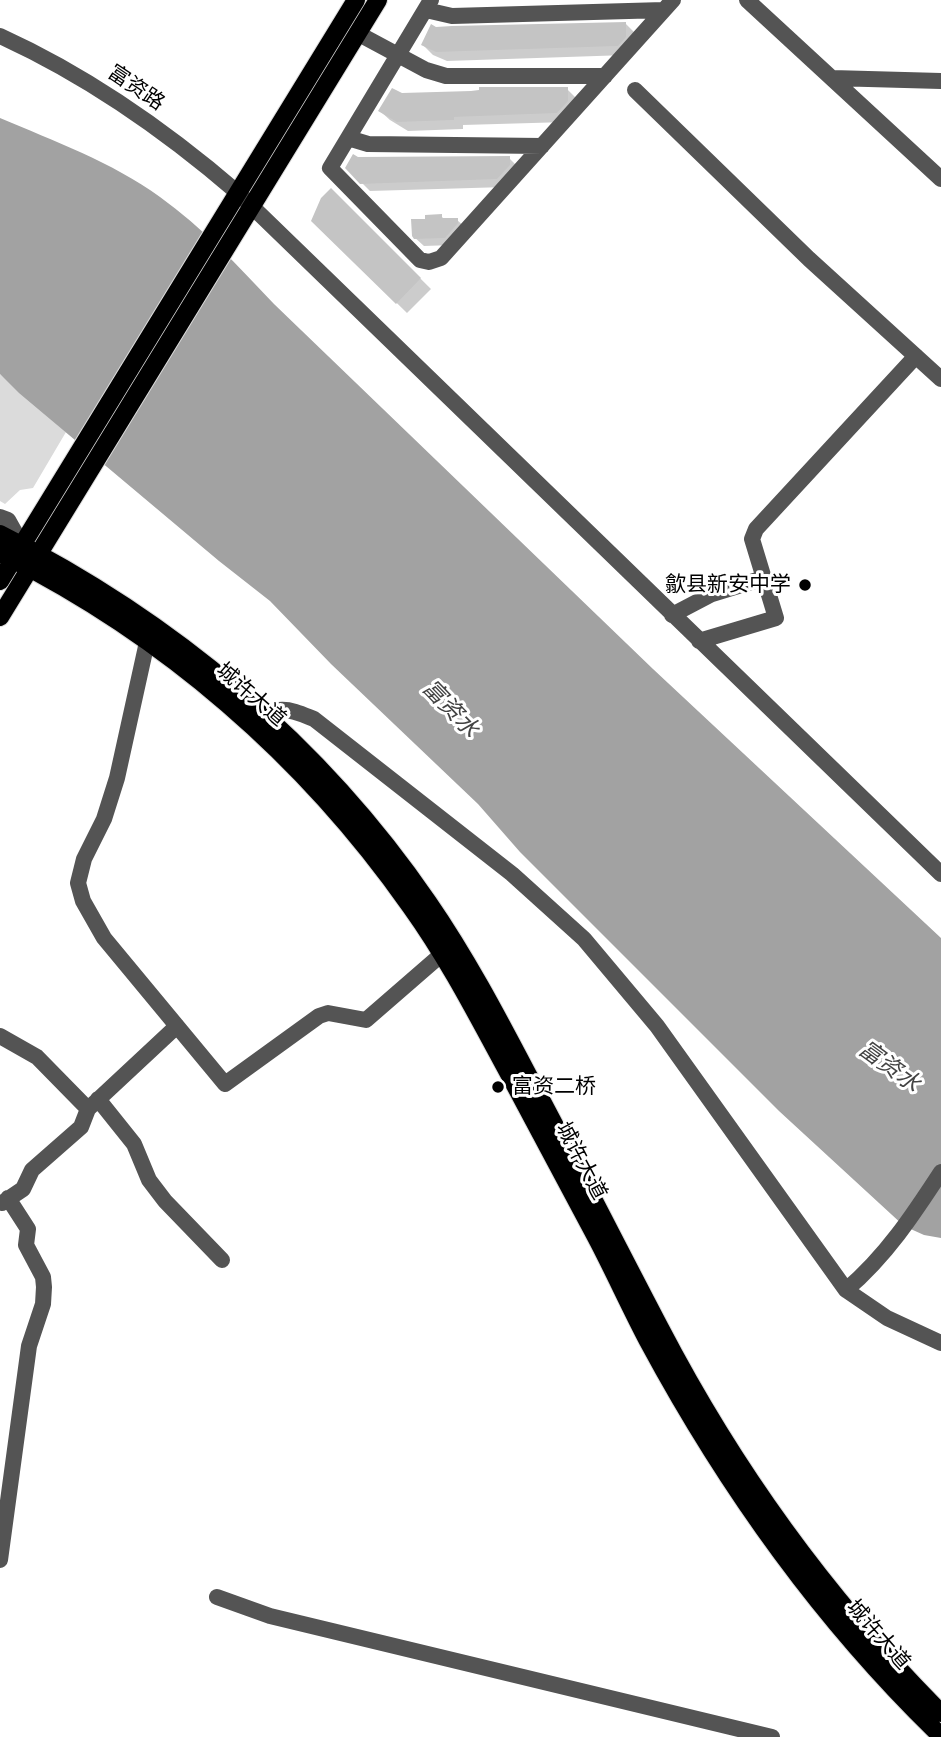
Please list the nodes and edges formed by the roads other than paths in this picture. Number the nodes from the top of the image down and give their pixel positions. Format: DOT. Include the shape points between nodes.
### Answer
graph roads {
  1 [pos="356,0"];
  2 [pos="378,0"];
  3 [pos="747,0"];
  4 [pos="428,5"];
  5 [pos="669,5"];
  6 [pos="357,33"];
  7 [pos="0,36"];
  8 [pos="398,55"];
  9 [pos="605,76"];
  10 [pos="832,78"];
  11 [pos="941,81"];
  12 [pos="635,90"];
  13 [pos="348,138"];
  14 [pos="542,146"];
  15 [pos="941,179"];
  16 [pos="238,192"];
  17 [pos="252,206"];
  18 [pos="916,356"];
  19 [pos="941,379"];
  20 [pos="0,517"];
  21 [pos="0,534"];
  22 [pos="12,553"];
  23 [pos="34,561"];
  24 [pos="764,578"];
  25 [pos="0,582"];
  26 [pos="672,615"];
  27 [pos="0,617"];
  28 [pos="699,641"];
  29 [pos="148,642"];
  30 [pos="260,721"];
  31 [pos="941,874"];
  32 [pos="442,954"];
  33 [pos="177,1026"];
  34 [pos="0,1035"];
  35 [pos="93,1104"];
  36 [pos="941,1172"];
  37 [pos="4,1201"];
  38 [pos="222,1260"];
  39 [pos="846,1290"];
  40 [pos="941,1343"];
  41 [pos="0,1560"];
  42 [pos="217,1597"];
  43 [pos="941,1713"];
  44 [pos="772,1737"];
  45 [pos="941,1737"];
  1 -- 16 [label="main road"];
  2 -- 6 [label="main road"];
  3 -- 10 [label="street"];
  4 -- 5 [label="street" via="452,16"];
  4 -- 8 [label="street"];
  5 -- 9 [label="street"];
  6 -- 8 [label="street"];
  6 -- 17 [label="main road"];
  7 -- 16 [label="street, 富资路" via="120,101"];
  8 -- 9 [label="street" via="446,76"];
  8 -- 13 [label="street"];
  9 -- 14 [label="street"];
  10 -- 11 [label="street"];
  10 -- 15 [label="street"];
  12 -- 18 [label="street"];
  13 -- 14 [label="street" via="368,144"];
  13 -- 14 [label="street" via="330,168 420,260 429,262 441,258"];
  16 -- 17 [label="street, 富资路"];
  16 -- 22 [label="main road" via="67,472"];
  17 -- 23 [label="main road"];
  17 -- 26 [label="street, 富资路"];
  18 -- 19 [label="street"];
  18 -- 24 [label="street" via="756,529 752,539"];
  20 -- 22 [label="street" via="8,520"];
  21 -- 22 [label="main road, 城许大道"];
  22 -- 23 [label="main road, 城许大道"];
  22 -- 25 [label="main road"];
  23 -- 27 [label="main road"];
  23 -- 29 [label="main road, 城许大道"];
  23 -- 30 [label="main road, 城许大道" via="102,591 183,645"];
  24 -- 26 [label="street" via="712,594"];
  24 -- 28 [label="street" via="776,618"];
  26 -- 28 [label="street, 富资路"];
  28 -- 31 [label="street, 富资路"];
  29 -- 30 [label="main road, 城许大道"];
  29 -- 33 [label="street" via="117,778 78,883 104,938"];
  30 -- 32 [label="main road, 城许大道" via="362,841"];
  30 -- 39 [label="street" via="285,708 314,719 561,916 657,1027"];
  30 -- 43 [label="main road, 城许大道" via="347,798 433,909 480,985 661,1330 736,1457 831,1591"];
  32 -- 33 [label="street" via="366,1020 328,1013 319,1016 225,1084"];
  32 -- 45 [label="main road, 城许大道" via="668,1378 734,1485 818,1602"];
  33 -- 35 [label="street"];
  34 -- 35 [label="street" via="37,1057"];
  35 -- 37 [label="street" via="81,1127 32,1170 23,1189"];
  35 -- 38 [label="street" via="134,1144 149,1180 165,1201"];
  36 -- 39 [label="street" via="903,1229"];
  37 -- 41 [label="street" via="27,1229 26,1245 44,1287 29,1346"];
  39 -- 40 [label="street" via="887,1318"];
  42 -- 44 [label="street" via="271,1616"];
}
